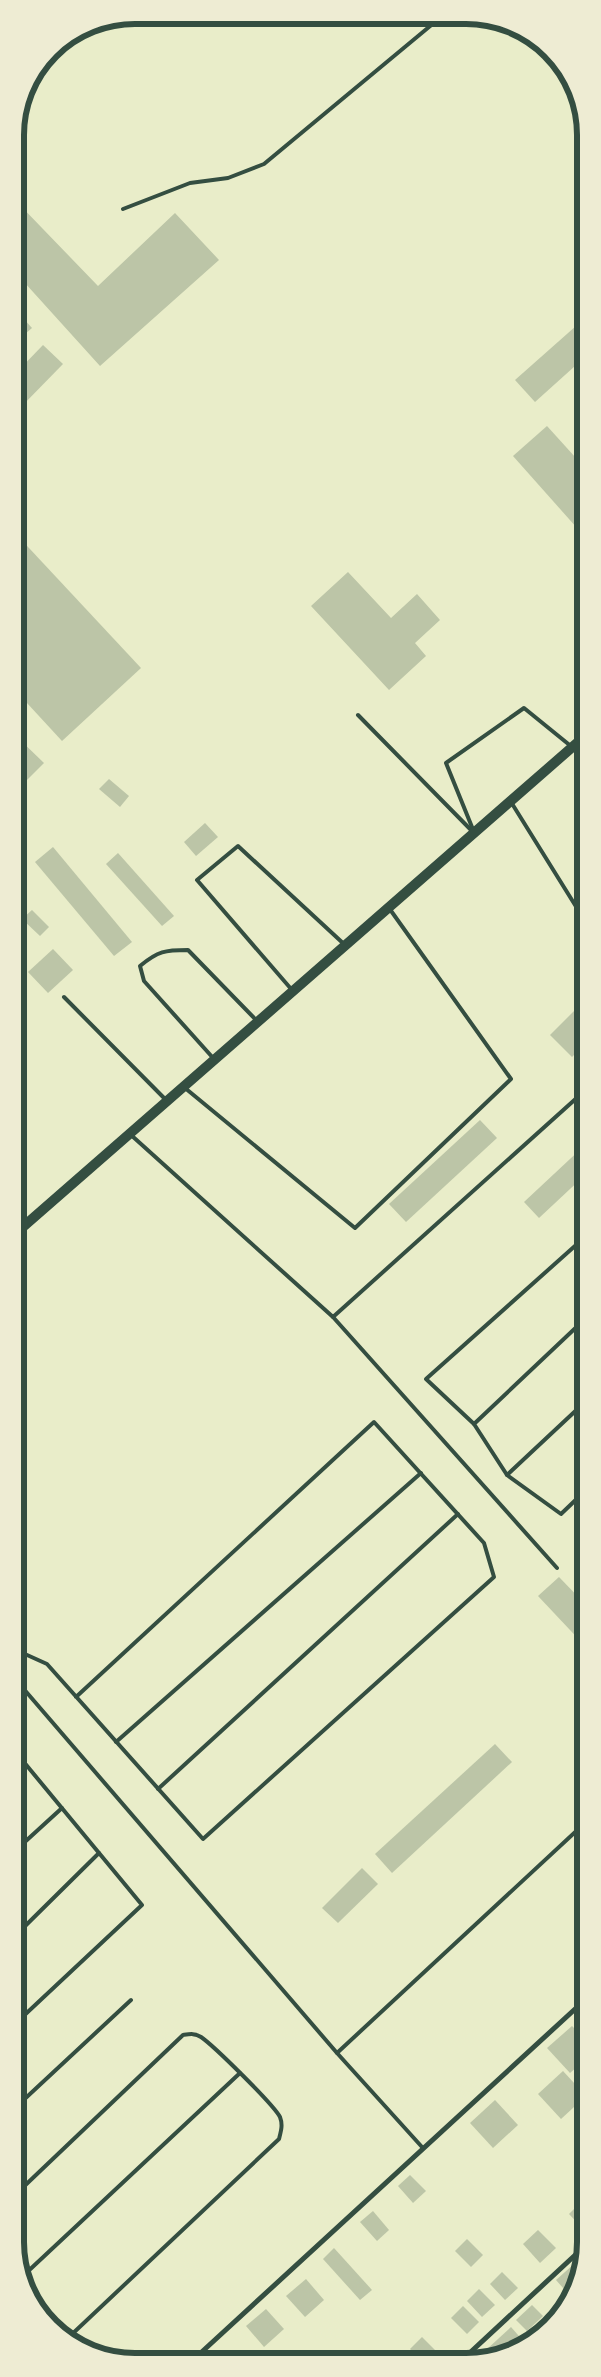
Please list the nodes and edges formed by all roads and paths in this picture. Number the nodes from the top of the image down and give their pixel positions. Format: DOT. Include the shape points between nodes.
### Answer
graph roads {
  1 [pos="433,24"];
  2 [pos="123,208"];
  3 [pos="358,715"];
  4 [pos="577,743"];
  5 [pos="572,747"];
  6 [pos="510,801"];
  7 [pos="474,833"];
  8 [pos="577,907"];
  9 [pos="388,908"];
  10 [pos="345,946"];
  11 [pos="293,991"];
  12 [pos="64,997"];
  13 [pos="258,1022"];
  14 [pos="214,1060"];
  15 [pos="183,1086"];
  16 [pos="577,1098"];
  17 [pos="167,1101"];
  18 [pos="129,1134"];
  19 [pos="24,1224"];
  20 [pos="577,1244"];
  21 [pos="333,1317"];
  22 [pos="577,1327"];
  23 [pos="577,1409"];
  24 [pos="474,1424"];
  25 [pos="421,1474"];
  26 [pos="507,1475"];
  27 [pos="577,1499"];
  28 [pos="458,1514"];
  29 [pos="557,1568"];
  30 [pos="24,1654"];
  31 [pos="24,1689"];
  32 [pos="76,1697"];
  33 [pos="116,1742"];
  34 [pos="24,1762"];
  35 [pos="158,1789"];
  36 [pos="62,1808"];
  37 [pos="577,1830"];
  38 [pos="24,1843"];
  39 [pos="99,1853"];
  40 [pos="24,1927"];
  41 [pos="131,2000"];
  42 [pos="577,2007"];
  43 [pos="24,2016"];
  44 [pos="337,2053"];
  45 [pos="240,2073"];
  46 [pos="24,2100"];
  47 [pos="422,2147"];
  48 [pos="24,2186"];
  49 [pos="576,2254"];
  50 [pos="28,2271"];
  51 [pos="73,2334"];
  52 [pos="201,2353"];
  53 [pos="471,2353"];
  1 -- 2 [label="lane" via="264,164 228,178 190,183"];
  3 -- 7 [label="lane"];
  4 -- 5 [label="main road"];
  5 -- 6 [label="main road"];
  5 -- 7 [label="lane" via="524,708 446,762"];
  6 -- 7 [label="main road"];
  6 -- 8 [label="lane"];
  7 -- 9 [label="main road"];
  9 -- 10 [label="main road"];
  9 -- 15 [label="lane" via="510,1079 355,1228"];
  10 -- 11 [label="main road"];
  10 -- 11 [label="lane" via="238,846 197,880"];
  11 -- 13 [label="main road"];
  12 -- 17 [label="lane"];
  13 -- 14 [label="main road"];
  13 -- 14 [label="lane" via="188,950 167,950 155,954 140,966 144,981"];
  14 -- 15 [label="main road"];
  15 -- 17 [label="main road"];
  16 -- 21 [label="lane"];
  17 -- 18 [label="main road"];
  18 -- 19 [label="main road"];
  18 -- 21 [label="lane"];
  20 -- 24 [label="lane" via="426,1379"];
  21 -- 29 [label="lane"];
  22 -- 24 [label="lane"];
  23 -- 26 [label="lane"];
  24 -- 26 [label="lane"];
  25 -- 28 [label="lane"];
  25 -- 32 [label="lane" via="374,1422"];
  25 -- 33 [label="lane"];
  26 -- 27 [label="lane" via="561,1514"];
  28 -- 35 [label="lane"];
  28 -- 35 [label="lane" via="484,1543 494,1577 203,1839"];
  30 -- 32 [label="lane" via="46,1664"];
  31 -- 44 [label="lane"];
  32 -- 33 [label="lane"];
  33 -- 35 [label="lane"];
  34 -- 36 [label="lane"];
  36 -- 38 [label="lane"];
  36 -- 39 [label="lane"];
  37 -- 44 [label="lane"];
  39 -- 40 [label="lane"];
  39 -- 43 [label="lane" via="142,1905"];
  41 -- 46 [label="lane"];
  42 -- 47 [label="street"];
  44 -- 47 [label="lane"];
  45 -- 48 [label="lane" via="201,2037 183,2035"];
  45 -- 50 [label="lane"];
  45 -- 51 [label="lane" via="279,2116 282,2128 279,2139"];
  47 -- 52 [label="street"];
  49 -- 53 [label="street"];
}
